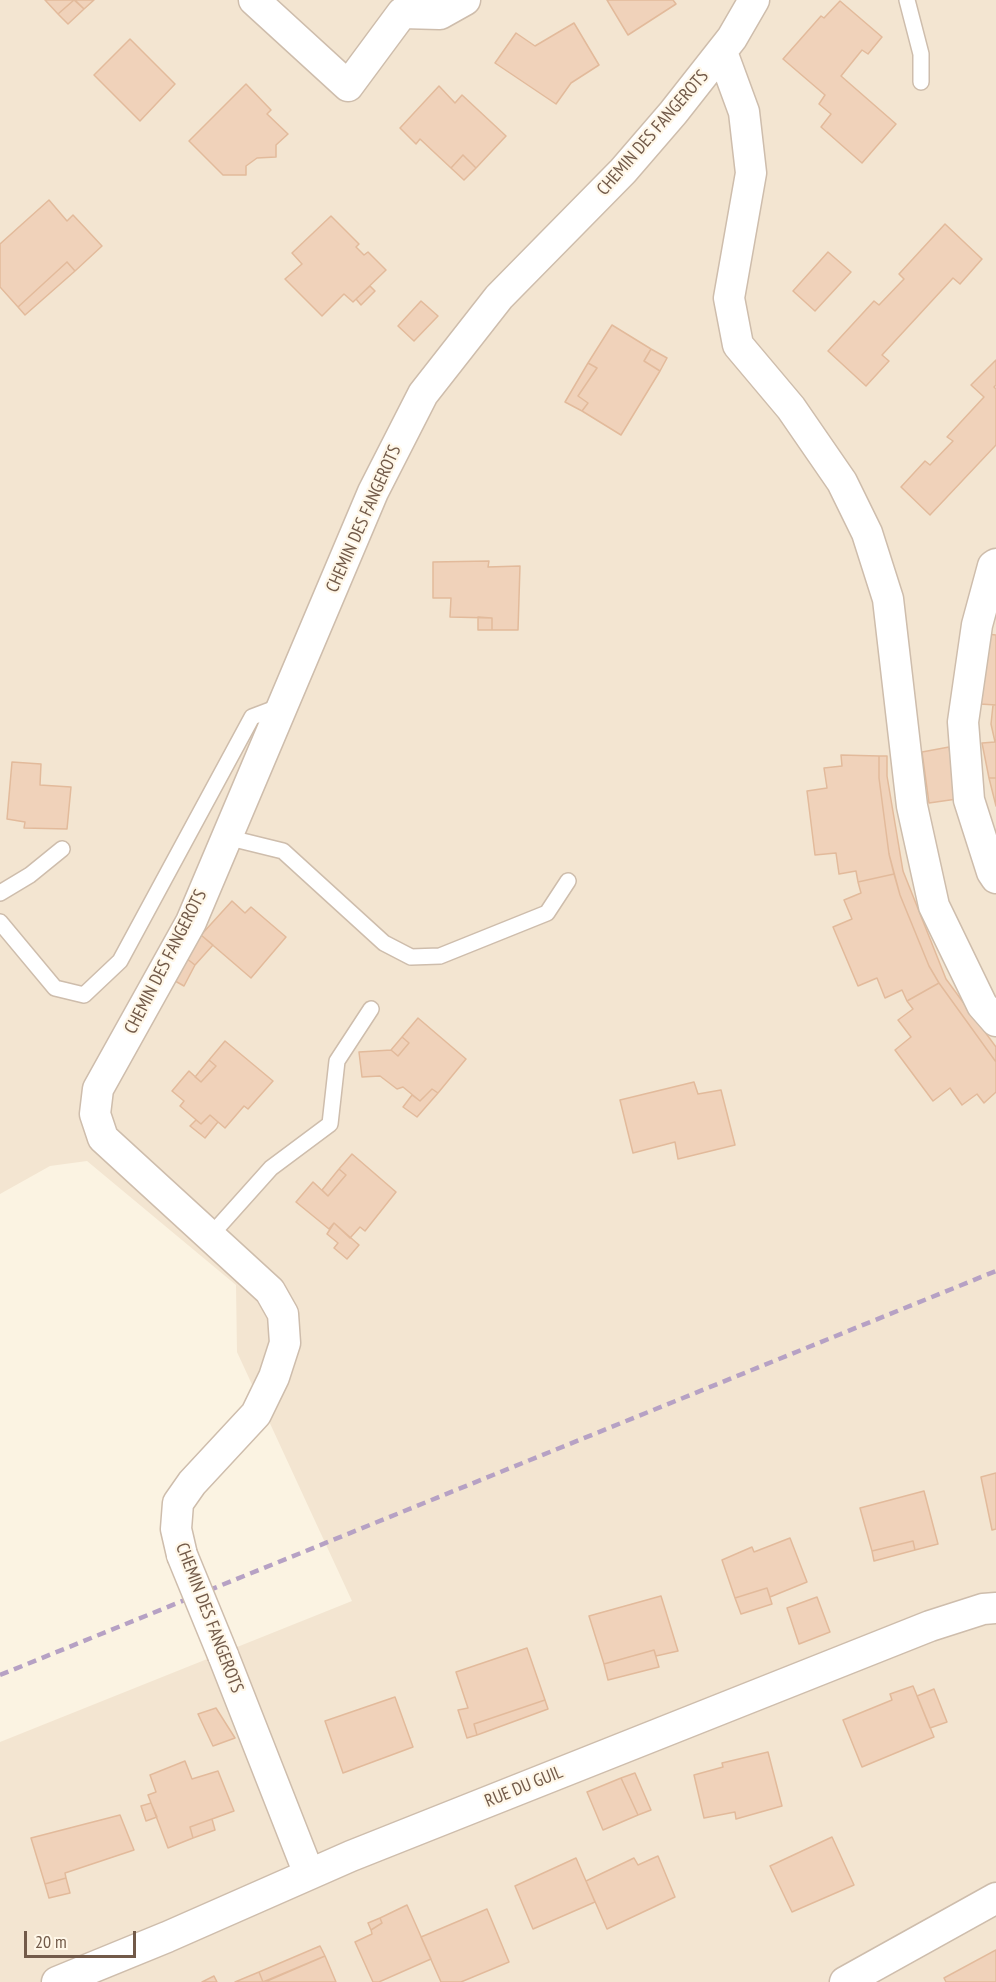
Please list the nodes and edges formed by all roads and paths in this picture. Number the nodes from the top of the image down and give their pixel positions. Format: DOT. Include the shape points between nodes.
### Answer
graph roads {
  1 [pos="254,0"];
  2 [pos="465,0"];
  3 [pos="753,0"];
  4 [pos="906,0"];
  5 [pos="401,7"];
  6 [pos="722,52"];
  7 [pos="921,82"];
  8 [pos="996,564"];
  9 [pos="282,705"];
  10 [pos="226,837"];
  11 [pos="62,849"];
  12 [pos="996,878"];
  13 [pos="568,881"];
  14 [pos="0,893"];
  15 [pos="0,922"];
  16 [pos="371,1009"];
  17 [pos="996,1021"];
  18 [pos="211,1235"];
  19 [pos="996,1608"];
  20 [pos="309,1874"];
  21 [pos="996,1898"];
  22 [pos="57,1982"];
  23 [pos="845,1982"];
  1 -- 5 [label="street" via="348,86"];
  2 -- 5 [label="street" via="440,14"];
  3 -- 6 [label="street, CHEMIN DES FANGEROTS"];
  4 -- 7 [label="lane" via="921,54"];
  6 -- 9 [label="street, CHEMIN DES FANGEROTS" via="623,171 499,297 423,394 373,492"];
  6 -- 17 [label="street" via="744,112 751,173 729,298 738,345 790,408 842,482 867,533 888,599 912,806 934,906 982,1005"];
  8 -- 12 [label="street" via="977,625 963,722 969,800"];
  9 -- 10 [label="street, CHEMIN DES FANGEROTS"];
  9 -- 15 [label="lane" via="252,717 120,961 84,995 55,988"];
  10 -- 13 [label="lane" via="283,851 384,942 411,957 440,956 547,913"];
  10 -- 18 [label="street, CHEMIN DES FANGEROTS" via="191,922 98,1089 95,1114 104,1138"];
  11 -- 14 [label="lane" via="30,876"];
  16 -- 18 [label="lane" via="337,1061 330,1124 271,1168"];
  18 -- 20 [label="street, CHEMIN DES FANGEROTS, bridge" via="270,1291 283,1314 285,1343 256,1414 178,1503 176,1529 182,1555"];
  19 -- 20 [label="street, RUE DU GUIL" via="930,1626"];
  20 -- 22 [label="street, RUE DU GUIL"];
  21 -- 23 [label="street"];
}
